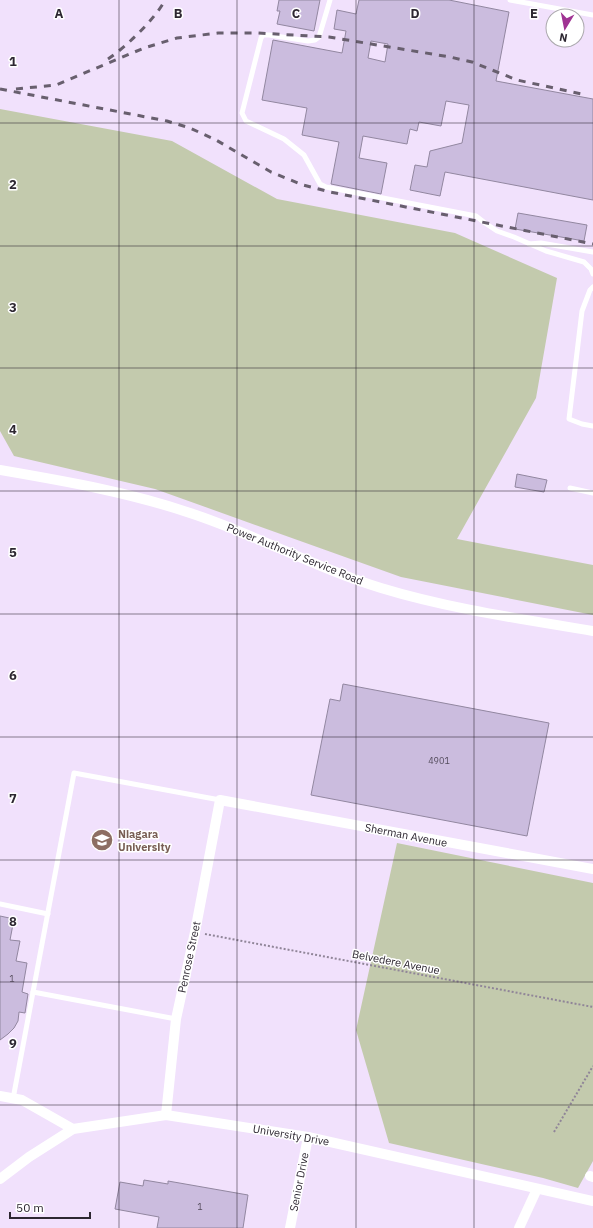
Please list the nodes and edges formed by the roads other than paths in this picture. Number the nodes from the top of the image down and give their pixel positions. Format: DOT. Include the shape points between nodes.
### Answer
graph roads {
  1 [pos="330,0"];
  2 [pos="510,0"];
  3 [pos="593,15"];
  4 [pos="530,244"];
  5 [pos="593,252"];
  6 [pos="593,274"];
  7 [pos="593,287"];
  8 [pos="593,426"];
  9 [pos="0,470"];
  10 [pos="570,488"];
  11 [pos="593,493"];
  12 [pos="593,631"];
  13 [pos="220,800"];
  14 [pos="593,869"];
  15 [pos="0,904"];
  16 [pos="48,914"];
  17 [pos="33,992"];
  18 [pos="176,1019"];
  19 [pos="0,1096"];
  20 [pos="14,1099"];
  21 [pos="166,1115"];
  22 [pos="72,1129"];
  23 [pos="308,1137"];
  24 [pos="0,1179"];
  25 [pos="536,1189"];
  26 [pos="593,1201"];
  27 [pos="290,1228"];
  28 [pos="519,1228"];
  1 -- 4 [label="lane" via="319,36 315,40 263,35 242,113 246,121 284,140 304,155 320,184 326,187 476,216 497,231"];
  2 -- 3 [label="lane"];
  4 -- 5 [label="lane" via="541,243"];
  4 -- 6 [label="lane" via="584,262"];
  7 -- 8 [label="lane" via="582,311 569,419"];
  9 -- 12 [label="street, Power Authority Service Road" via="107,490 191,513 346,576 398,593 455,607"];
  10 -- 11 [label="lane"];
  13 -- 14 [label="street, Sherman Avenue"];
  13 -- 16 [label="lane" via="74,772"];
  13 -- 18 [label="street, Penrose Street"];
  15 -- 16 [label="lane"];
  16 -- 17 [label="lane"];
  17 -- 18 [label="lane"];
  17 -- 20 [label="lane"];
  18 -- 21 [label="street, Penrose Street"];
  19 -- 20 [label="street"];
  20 -- 22 [label="street" via="22,1100"];
  21 -- 22 [label="street, University Drive"];
  21 -- 23 [label="street, University Drive"];
  22 -- 24 [label="street, University Drive"];
  23 -- 25 [label="street, University Drive"];
  23 -- 27 [label="street, Senior Drive"];
  25 -- 26 [label="street, University Drive"];
  25 -- 28 [label="street"];
}
